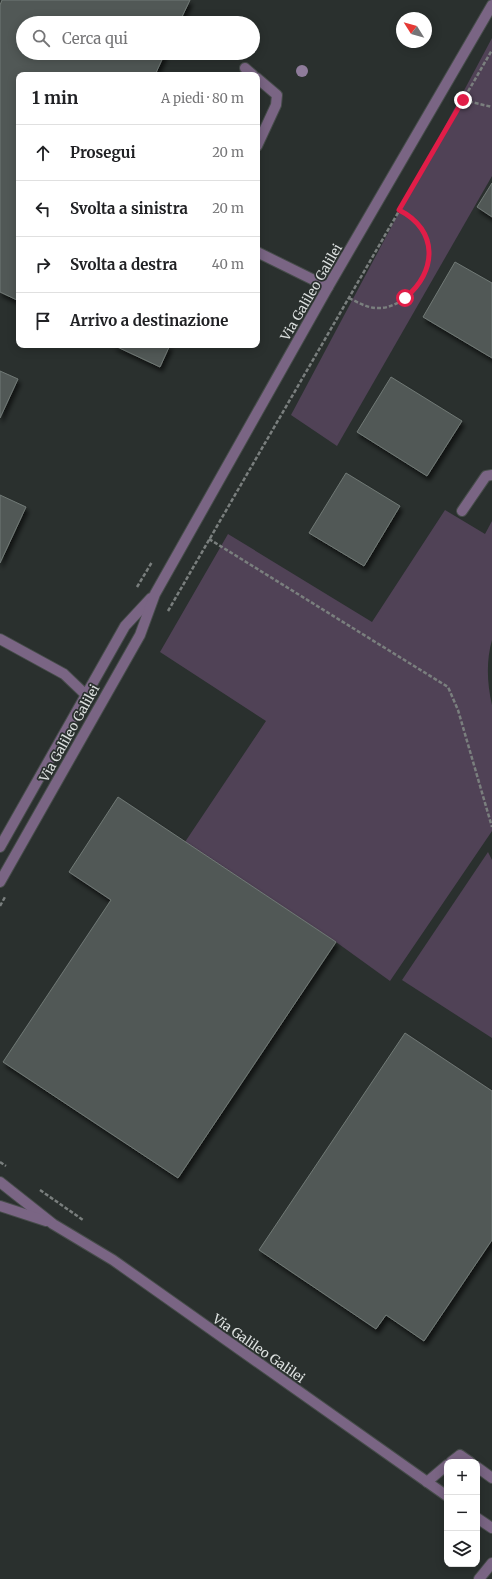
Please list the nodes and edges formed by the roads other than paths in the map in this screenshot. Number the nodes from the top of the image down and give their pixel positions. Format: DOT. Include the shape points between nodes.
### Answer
graph roads {
  1 [pos="492,5"];
  2 [pos="245,68"];
  3 [pos="250,72"];
  4 [pos="260,81"];
  5 [pos="260,140"];
  6 [pos="260,253"];
  7 [pos="328,287"];
  8 [pos="492,476"];
  9 [pos="462,511"];
  10 [pos="155,594"];
  11 [pos="0,639"];
  12 [pos="86,695"];
  13 [pos="0,847"];
  14 [pos="0,882"];
  15 [pos="0,1182"];
  16 [pos="0,1206"];
  17 [pos="53,1224"];
  18 [pos="455,1459"];
  19 [pos="466,1459"];
  20 [pos="444,1468"];
  21 [pos="480,1469"];
  22 [pos="492,1478"];
  23 [pos="427,1482"];
  24 [pos="446,1495"];
  25 [pos="480,1520"];
  26 [pos="492,1528"];
  27 [pos="492,1563"];
  28 [pos="479,1579"];
  1 -- 7 [label="street, Via Galileo Galilei"];
  2 -- 3 [label="street"];
  4 -- 5 [label="street" via="277,95 276,105"];
  6 -- 7 [label="street"];
  7 -- 10 [label="street, Via Galileo Galilei"];
  8 -- 9 [label="street" via="486,476"];
  10 -- 12 [label="street, Via Galileo Galilei" via="125,626"];
  10 -- 14 [label="street, Via Galileo Galilei" via="140,635"];
  11 -- 12 [label="street" via="64,674"];
  12 -- 13 [label="street, Via Galileo Galilei"];
  15 -- 17 [label="street, Via Galileo Galilei"];
  16 -- 17 [label="street, Via Galileo Galilei"];
  17 -- 23 [label="street, Via Galileo Galilei" via="113,1260"];
  18 -- 19 [label="street" via="460,1455"];
  20 -- 23 [label="street"];
  21 -- 22 [label="street"];
  23 -- 24 [label="street, Via Galileo Galilei"];
  25 -- 26 [label="street"];
  27 -- 28 [label="street"];
}
